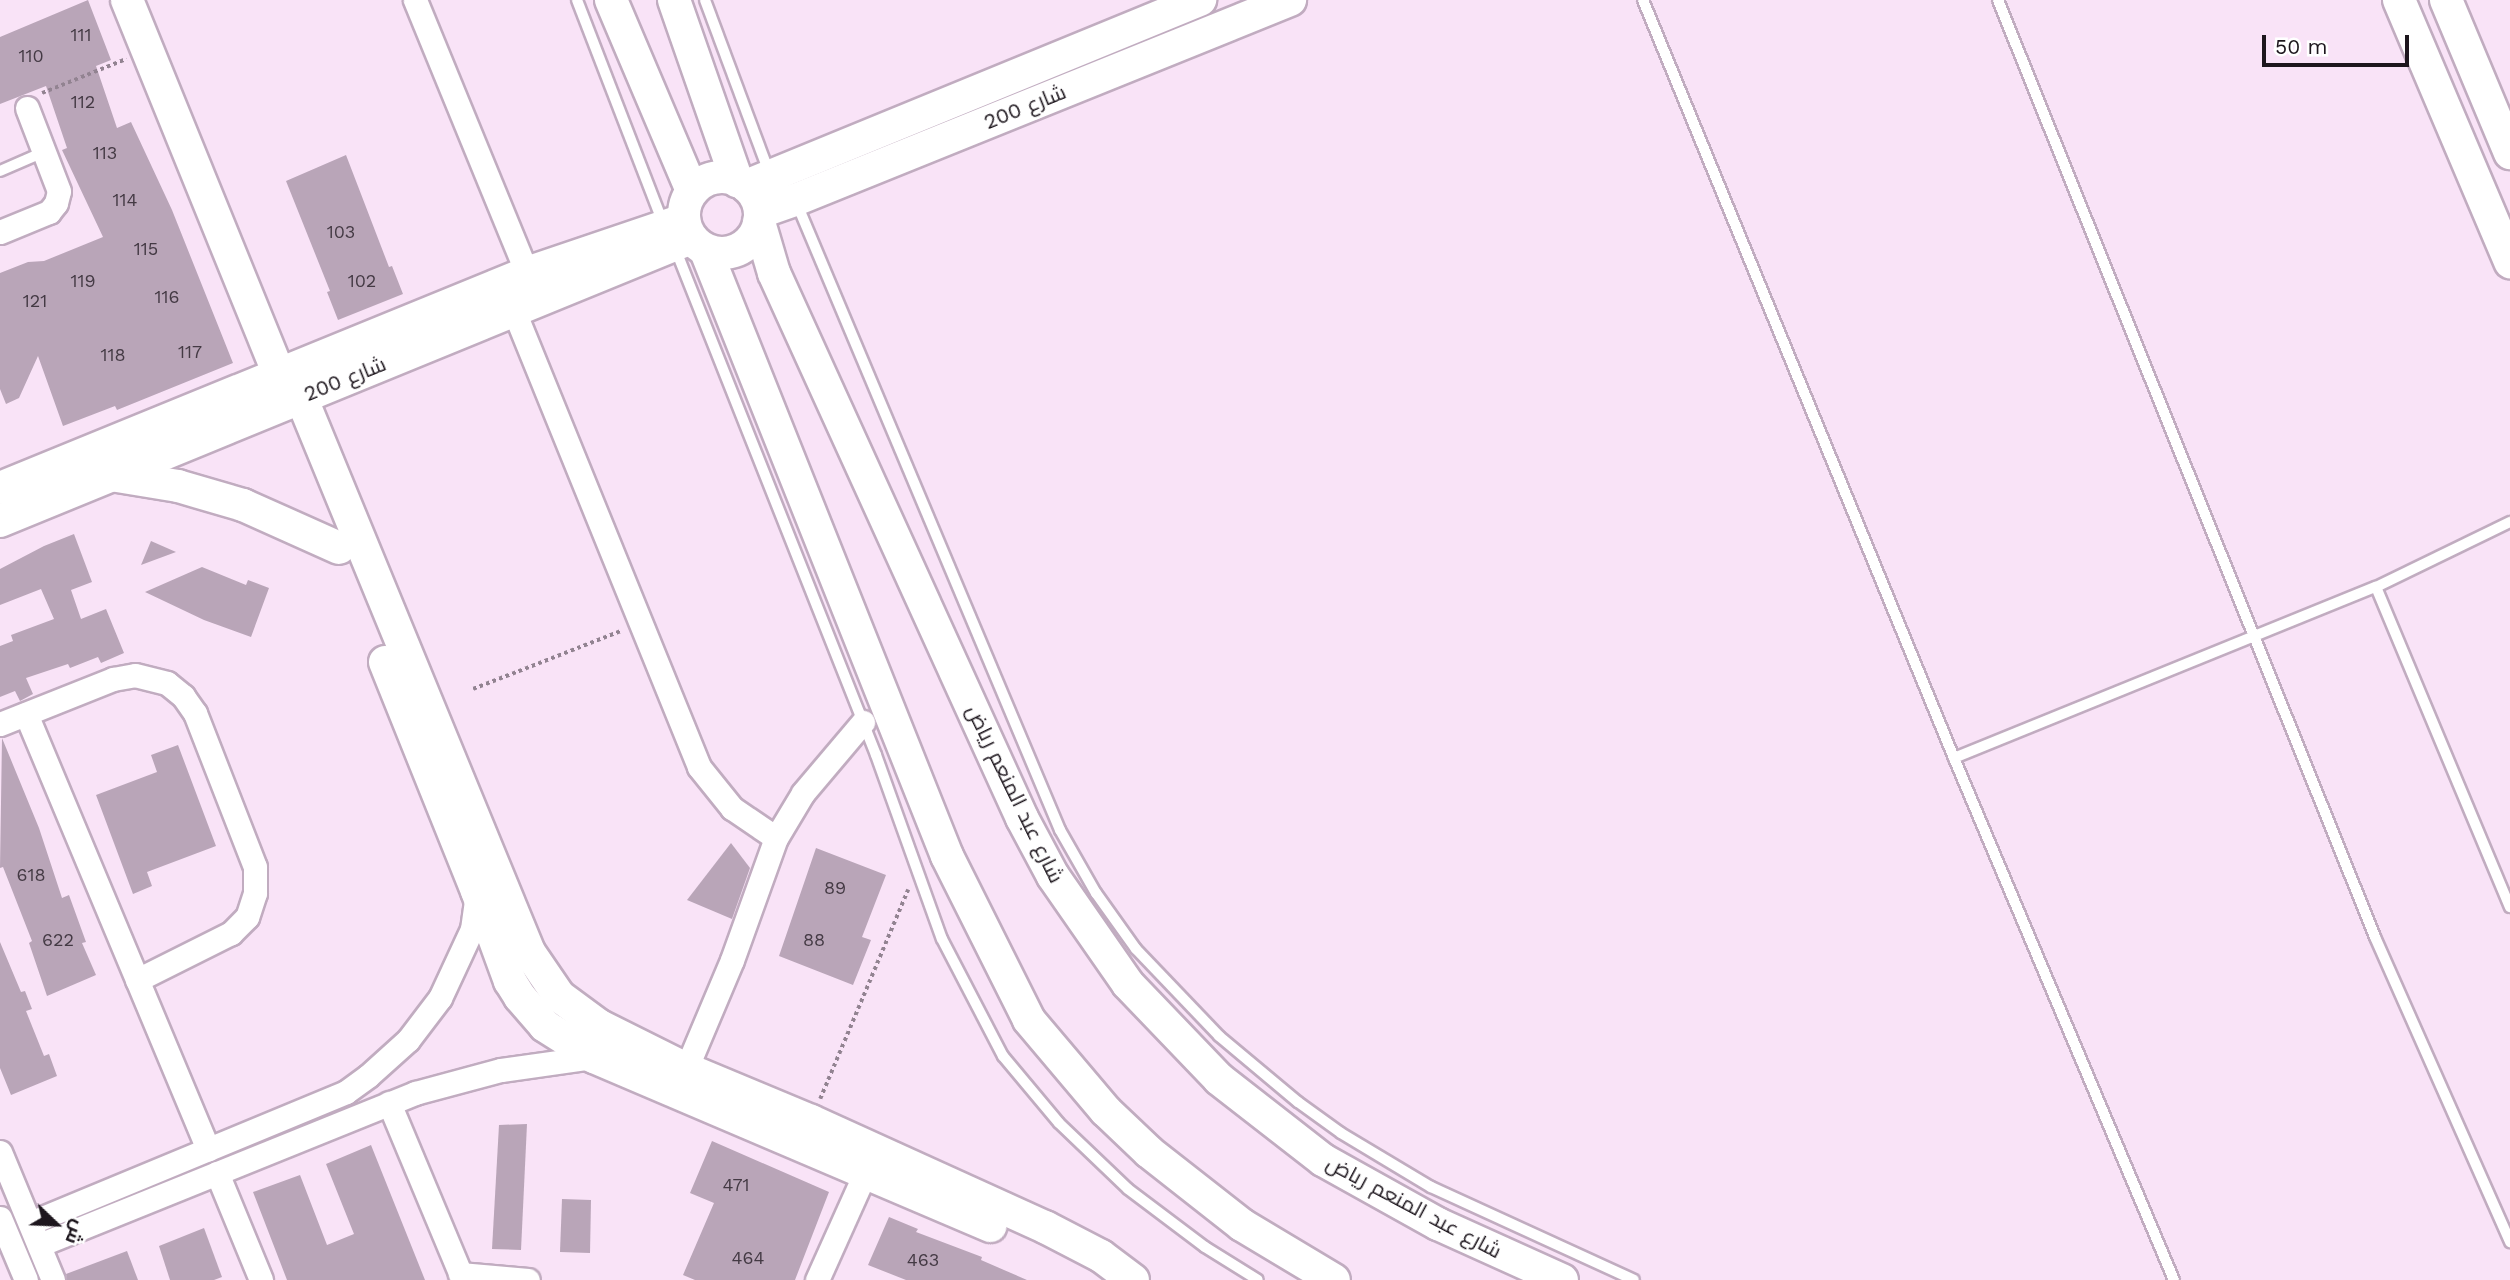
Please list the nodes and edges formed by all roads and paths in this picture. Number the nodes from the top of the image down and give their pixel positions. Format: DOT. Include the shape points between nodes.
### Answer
graph roads {
  1 [pos="127,0"];
  2 [pos="415,0"];
  3 [pos="577,0"];
  4 [pos="611,0"];
  5 [pos="674,0"];
  6 [pos="705,0"];
  7 [pos="1200,0"];
  8 [pos="1290,0"];
  9 [pos="1643,0"];
  10 [pos="1998,0"];
  11 [pos="2399,0"];
  12 [pos="2446,0"];
  13 [pos="147,50"];
  14 [pos="27,107"];
  15 [pos="44,152"];
  16 [pos="2510,153"];
  17 [pos="0,171"];
  18 [pos="754,195"];
  19 [pos="795,200"];
  20 [pos="685,228"];
  21 [pos="0,232"];
  22 [pos="2510,262"];
  23 [pos="527,273"];
  24 [pos="514,311"];
  25 [pos="284,385"];
  26 [pos="110,474"];
  27 [pos="0,488"];
  28 [pos="0,521"];
  29 [pos="2510,522"];
  30 [pos="339,548"];
  31 [pos="2376,587"];
  32 [pos="639,624"];
  33 [pos="2255,636"];
  34 [pos="473,688"];
  35 [pos="26,714"];
  36 [pos="863,722"];
  37 [pos="0,724"];
  38 [pos="1954,758"];
  39 [pos="776,838"];
  40 [pos="917,869"];
  41 [pos="488,886"];
  42 [pos="2510,906"];
  43 [pos="137,980"];
  44 [pos="594,1057"];
  45 [pos="686,1069"];
  46 [pos="389,1103"];
  47 [pos="811,1121"];
  48 [pos="208,1149"];
  49 [pos="0,1152"];
  50 [pos="870,1161"];
  51 [pos="217,1173"];
  52 [pos="0,1218"];
  53 [pos="30,1223"];
  54 [pos="2510,1242"];
  55 [pos="38,1245"];
  56 [pos="461,1277"];
  57 [pos="26,1280"];
  58 [pos="53,1280"];
  59 [pos="261,1280"];
  60 [pos="528,1280"];
  61 [pos="817,1280"];
  62 [pos="1097,1280"];
  63 [pos="1133,1280"];
  64 [pos="1258,1280"];
  65 [pos="1334,1280"];
  66 [pos="1562,1280"];
  67 [pos="1634,1280"];
  68 [pos="2174,1280"];
  1 -- 13 [label="street"];
  2 -- 23 [label="street"];
  3 -- 20 [label="lane"];
  4 -- 20 [label="street"];
  5 -- 18 [label="street, شارع عبد المنعم رياض"];
  6 -- 18 [label="lane"];
  7 -- 18 [label="street, شارع 200"];
  8 -- 19 [label="street, شارع 200"];
  9 -- 38 [label="lane"];
  10 -- 33 [label="lane"];
  11 -- 22 [label="street"];
  12 -- 16 [label="street"];
  13 -- 14 [label="path" via="30,98"];
  13 -- 25 [label="street"];
  14 -- 15 [label="street"];
  15 -- 17 [label="lane"];
  15 -- 21 [label="street" via="59,191 56,203 49,212"];
  18 -- 19 [label="street, شارع 200"];
  18 -- 20 [label="street" via="718,177 699,184"];
  18 -- 20 [label="street" via="751,240 744,247 725,254"];
  18 -- 66 [label="street, شارع عبد المنعم رياض" via="774,273 1022,818 1053,876 1128,984 1219,1079 1323,1160 1438,1224"];
  19 -- 67 [label="lane" via="1060,830 1096,893 1136,949 1219,1036 1341,1133 1431,1187"];
  20 -- 23 [label="street, شارع 200"];
  20 -- 24 [label="street, شارع 200"];
  20 -- 36 [label="lane"];
  20 -- 65 [label="street" via="947,856 1029,1020 1098,1102 1149,1152 1242,1225"];
  23 -- 25 [label="street, شارع 200"];
  24 -- 25 [label="street, شارع 200"];
  24 -- 32 [label="street"];
  25 -- 26 [label="street, شارع 200"];
  25 -- 27 [label="street, شارع 200"];
  25 -- 30 [label="street"];
  25 -- 41 [label="street"];
  26 -- 28 [label="street, شارع 200"];
  26 -- 30 [label="street" via="178,486 243,505"];
  29 -- 31 [label="lane"];
  30 -- 41 [label="street"];
  31 -- 33 [label="lane"];
  31 -- 42 [label="lane"];
  32 -- 34 [label="path"];
  32 -- 39 [label="street" via="699,767 732,808"];
  33 -- 38 [label="lane"];
  33 -- 54 [label="lane" via="2375,937"];
  35 -- 37 [label="street"];
  35 -- 43 [label="street"];
  35 -- 43 [label="street" via="113,679 135,675 167,683 195,713 255,867 256,893 247,916 231,933"];
  36 -- 39 [label="street" via="803,793"];
  36 -- 40 [label="lane"];
  38 -- 68 [label="lane"];
  39 -- 45 [label="street"];
  40 -- 47 [label="path"];
  40 -- 64 [label="lane" via="942,939 1003,1056 1030,1090 1128,1189"];
  41 -- 44 [label="street" via="503,963 520,997 552,1032"];
  41 -- 45 [label="street" via="559,996 598,1025"];
  41 -- 48 [label="street" via="452,976 425,1019 389,1059 346,1092"];
  43 -- 48 [label="street"];
  44 -- 46 [label="street" via="501,1070"];
  44 -- 50 [label="street"];
  45 -- 47 [label="street"];
  46 -- 51 [label="street"];
  46 -- 56 [label="street"];
  47 -- 50 [label="street"];
  48 -- 53 [label="street"];
  49 -- 53 [label="street"];
  50 -- 61 [label="street"];
  50 -- 62 [label="street"];
  50 -- 63 [label="street" via="1045,1227 1101,1256"];
  51 -- 55 [label="street"];
  51 -- 59 [label="street"];
  52 -- 57 [label="street"];
  53 -- 55 [label="street"];
  55 -- 58 [label="street"];
  56 -- 60 [label="street"];
}
